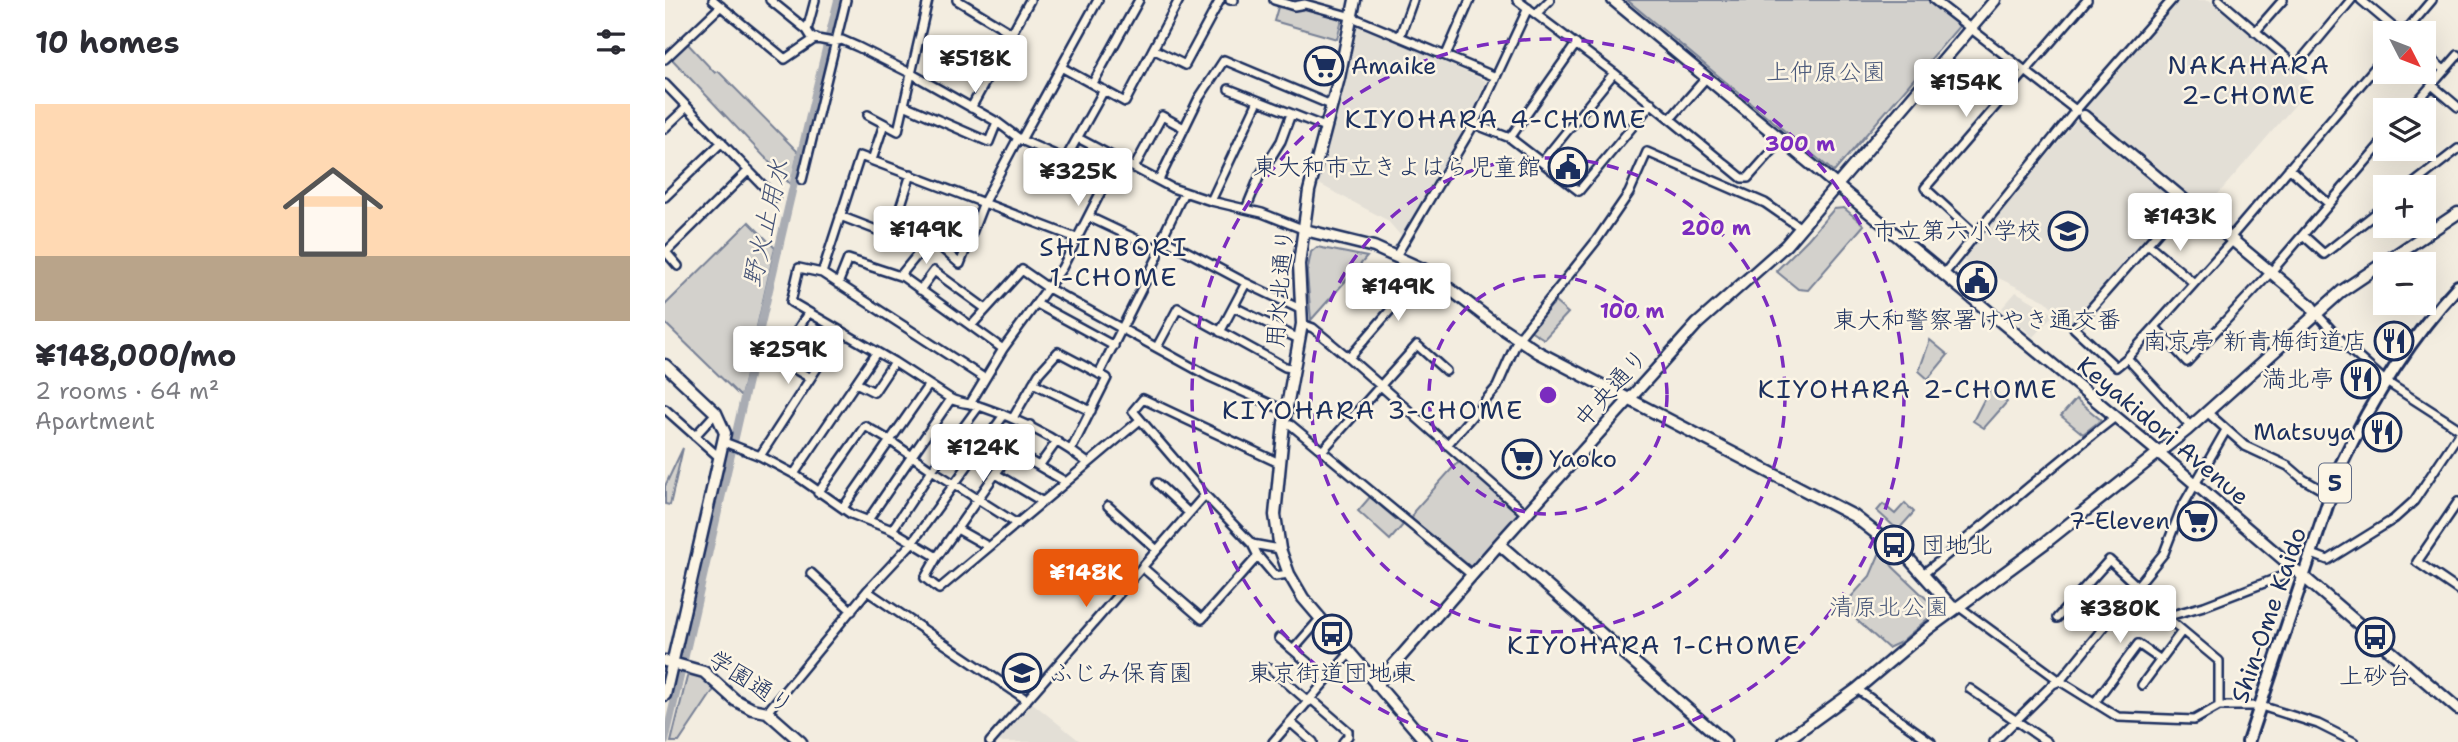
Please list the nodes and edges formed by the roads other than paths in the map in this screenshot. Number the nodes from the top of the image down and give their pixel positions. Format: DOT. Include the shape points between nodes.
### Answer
graph roads {
  1 [pos="713,0"];
  2 [pos="770,0"];
  3 [pos="815,0"];
  4 [pos="846,0"];
  5 [pos="928,0"];
  6 [pos="957,0"];
  7 [pos="1030,0"];
  8 [pos="1098,0"];
  9 [pos="1139,0"];
  10 [pos="1179,0"];
  11 [pos="1220,0"];
  12 [pos="1274,0"];
  13 [pos="1355,0"];
  14 [pos="1413,0"];
  15 [pos="1470,0"];
  16 [pos="1517,0"];
  17 [pos="1550,0"];
  18 [pos="1613,0"];
  19 [pos="1934,0"];
  20 [pos="1995,0"];
  21 [pos="2087,0"];
  22 [pos="2172,0"];
  23 [pos="2219,0"];
  24 [pos="2283,0"];
  25 [pos="2351,0"];
  26 [pos="2361,0"];
  27 [pos="2432,0"];
  28 [pos="1289,2"];
  29 [pos="971,3"];
  30 [pos="721,6"];
  31 [pos="1528,8"];
  32 [pos="1537,13"];
  33 [pos="1352,17"];
  34 [pos="2387,21"];
  35 [pos="2413,21"];
  36 [pos="1970,29"];
  37 [pos="807,30"];
  38 [pos="2255,32"];
  39 [pos="1013,34"];
  40 [pos="1400,36"];
  41 [pos="828,41"];
  42 [pos="1576,44"];
  43 [pos="1153,49"];
  44 [pos="1446,55"];
  45 [pos="2458,55"];
  46 [pos="665,59"];
  47 [pos="2436,63"];
  48 [pos="1061,67"];
  49 [pos="2373,69"];
  50 [pos="2444,70"];
  51 [pos="2025,71"];
  52 [pos="1614,73"];
  53 [pos="912,74"];
  54 [pos="1496,77"];
  55 [pos="1706,78"];
  56 [pos="1093,83"];
  57 [pos="665,84"];
  58 [pos="2432,85"];
  59 [pos="1229,89"];
  60 [pos="1104,90"];
  61 [pos="2421,98"];
  62 [pos="1258,101"];
  63 [pos="1652,103"];
  64 [pos="904,105"];
  65 [pos="1331,105"];
  66 [pos="687,107"];
  67 [pos="2458,107"];
  68 [pos="971,108"];
  69 [pos="2080,113"];
  70 [pos="1291,114"];
  71 [pos="869,116"];
  72 [pos="1671,118"];
  73 [pos="997,121"];
  74 [pos="884,124"];
  75 [pos="1474,124"];
  76 [pos="1325,127"];
  77 [pos="665,128"];
  78 [pos="1184,128"];
  79 [pos="1078,138"];
  80 [pos="1510,138"];
  81 [pos="1019,139"];
  82 [pos="1780,141"];
  83 [pos="722,142"];
  84 [pos="2458,149"];
  85 [pos="2373,153"];
  86 [pos="872,160"];
  87 [pos="1065,160"];
  88 [pos="1117,160"];
  89 [pos="1542,162"];
  90 [pos="1135,168"];
  91 [pos="2289,168"];
  92 [pos="749,170"];
  93 [pos="911,174"];
  94 [pos="2424,175"];
  95 [pos="1108,178"];
  96 [pos="802,180"];
  97 [pos="1159,180"];
  98 [pos="1836,186"];
  99 [pos="1184,192"];
  100 [pos="665,197"];
  101 [pos="775,198"];
  102 [pos="2186,200"];
  103 [pos="1211,201"];
  104 [pos="984,202"];
  105 [pos="2329,204"];
  106 [pos="1247,209"];
  107 [pos="899,211"];
  108 [pos="2458,213"];
  109 [pos="2373,215"];
  110 [pos="840,216"];
  111 [pos="1089,217"];
  112 [pos="1801,228"];
  113 [pos="1305,230"];
  114 [pos="1975,234"];
  115 [pos="2303,235"];
  116 [pos="931,238"];
  117 [pos="1162,238"];
  118 [pos="1079,239"];
  119 [pos="2231,239"];
  120 [pos="2148,244"];
  121 [pos="1157,249"];
  122 [pos="665,252"];
  123 [pos="1396,256"];
  124 [pos="678,266"];
  125 [pos="1425,270"];
  126 [pos="2271,272"];
  127 [pos="821,273"];
  128 [pos="1943,275"];
  129 [pos="900,276"];
  130 [pos="1246,283"];
  131 [pos="2194,283"];
  132 [pos="838,284"];
  133 [pos="2458,286"];
  134 [pos="1048,288"];
  135 [pos="920,290"];
  136 [pos="1037,304"];
  137 [pos="1234,307"];
  138 [pos="986,309"];
  139 [pos="1302,310"];
  140 [pos="808,313"];
  141 [pos="2316,313"];
  142 [pos="1302,324"];
  143 [pos="971,326"];
  144 [pos="2155,327"];
  145 [pos="1123,328"];
  146 [pos="841,331"];
  147 [pos="1220,332"];
  148 [pos="1299,339"];
  149 [pos="1517,339"];
  150 [pos="1114,346"];
  151 [pos="1157,347"];
  152 [pos="1003,349"];
  153 [pos="876,353"];
  154 [pos="1349,358"];
  155 [pos="2127,358"];
  156 [pos="894,362"];
  157 [pos="665,365"];
  158 [pos="1292,368"];
  159 [pos="1446,371"];
  160 [pos="1099,374"];
  161 [pos="810,378"];
  162 [pos="984,378"];
  163 [pos="2385,381"];
  164 [pos="856,383"];
  165 [pos="1033,383"];
  166 [pos="928,386"];
  167 [pos="1380,386"];
  168 [pos="951,399"];
  169 [pos="1629,399"];
  170 [pos="970,404"];
  171 [pos="979,406"];
  172 [pos="665,410"];
  173 [pos="1091,411"];
  174 [pos="1286,411"];
  175 [pos="716,413"];
  176 [pos="2208,413"];
  177 [pos="1005,415"];
  178 [pos="1013,418"];
  179 [pos="2114,418"];
  180 [pos="1140,420"];
  181 [pos="1284,423"];
  182 [pos="1030,425"];
  183 [pos="2191,427"];
  184 [pos="2458,428"];
  185 [pos="2226,430"];
  186 [pos="2458,435"];
  187 [pos="695,436"];
  188 [pos="889,440"];
  189 [pos="1056,441"];
  190 [pos="731,444"];
  191 [pos="1447,444"];
  192 [pos="1071,450"];
  193 [pos="1013,451"];
  194 [pos="1322,451"];
  195 [pos="2158,452"];
  196 [pos="759,456"];
  197 [pos="911,456"];
  198 [pos="720,458"];
  199 [pos="1279,463"];
  200 [pos="1088,464"];
  201 [pos="1039,466"];
  202 [pos="932,470"];
  203 [pos="794,474"];
  204 [pos="996,474"];
  205 [pos="1066,482"];
  206 [pos="1157,483"];
  207 [pos="955,485"];
  208 [pos="2196,485"];
  209 [pos="818,493"];
  210 [pos="1205,495"];
  211 [pos="2331,495"];
  212 [pos="979,498"];
  213 [pos="1042,502"];
  214 [pos="2458,502"];
  215 [pos="1108,506"];
  216 [pos="843,508"];
  217 [pos="1189,513"];
  218 [pos="1526,514"];
  219 [pos="868,520"];
  220 [pos="1017,523"];
  221 [pos="957,529"];
  222 [pos="892,530"];
  223 [pos="912,543"];
  224 [pos="1252,544"];
  225 [pos="1499,544"];
  226 [pos="989,547"];
  227 [pos="1280,549"];
  228 [pos="1157,550"];
  229 [pos="2312,554"];
  230 [pos="1258,556"];
  231 [pos="937,558"];
  232 [pos="1142,567"];
  233 [pos="811,573"];
  234 [pos="2301,573"];
  235 [pos="1289,574"];
  236 [pos="1923,574"];
  237 [pos="1472,575"];
  238 [pos="2136,588"];
  239 [pos="2458,590"];
  240 [pos="867,591"];
  241 [pos="1956,608"];
  242 [pos="852,611"];
  243 [pos="2165,617"];
  244 [pos="2057,618"];
  245 [pos="1320,619"];
  246 [pos="2182,631"];
  247 [pos="1279,638"];
  248 [pos="1293,650"];
  249 [pos="1349,654"];
  250 [pos="2161,660"];
  251 [pos="673,664"];
  252 [pos="1270,668"];
  253 [pos="1327,679"];
  254 [pos="2060,681"];
  255 [pos="1376,685"];
  256 [pos="2142,685"];
  257 [pos="1857,689"];
  258 [pos="1969,689"];
  259 [pos="665,695"];
  260 [pos="1027,699"];
  261 [pos="1310,700"];
  262 [pos="2095,702"];
  263 [pos="2219,706"];
  264 [pos="2260,706"];
  265 [pos="2458,709"];
  266 [pos="767,712"];
  267 [pos="2015,720"];
  268 [pos="1290,722"];
  269 [pos="801,742"];
  270 [pos="990,742"];
  271 [pos="1273,742"];
  272 [pos="1313,742"];
  273 [pos="1343,742"];
  274 [pos="1426,742"];
  275 [pos="1725,742"];
  276 [pos="1784,742"];
  277 [pos="1931,742"];
  278 [pos="1994,742"];
  279 [pos="2047,742"];
  280 [pos="2248,742"];
  281 [pos="2354,742"];
  1 -- 30 [label="street"];
  2 -- 37 [label="street"];
  3 -- 37 [label="street"];
  4 -- 41 [label="street"];
  5 -- 53 [label="street"];
  6 -- 29 [label="street"];
  7 -- 39 [label="street"];
  8 -- 48 [label="street"];
  9 -- 56 [label="street"];
  10 -- 43 [label="street"];
  11 -- 43 [label="street" via="1185,65"];
  12 -- 28 [label="street"];
  13 -- 33 [label="street, 用水北通り"];
  14 -- 40 [label="street"];
  15 -- 44 [label="street"];
  16 -- 31 [label="street"];
  17 -- 32 [label="street"];
  18 -- 55 [label="street, Keyakidori Avenue"];
  19 -- 36 [label="street"];
  20 -- 36 [label="street, 中央通り"];
  21 -- 51 [label="street"];
  22 -- 69 [label="street"];
  23 -- 38 [label="street"];
  24 -- 38 [label="street"];
  25 -- 38 [label="street" via="2296,66"];
  26 -- 34 [label="street"];
  27 -- 35 [label="street"];
  28 -- 33 [label="street"];
  29 -- 39 [label="street"];
  30 -- 41 [label="street" via="785,60"];
  30 -- 46 [label="street"];
  31 -- 32 [label="street"];
  31 -- 54 [label="street"];
  32 -- 42 [label="street"];
  33 -- 40 [label="street"];
  33 -- 65 [label="street, 用水北通り"];
  36 -- 51 [label="street"];
  36 -- 98 [label="street, 中央通り"];
  37 -- 41 [label="street" via="811,38"];
  39 -- 68 [label="street"];
  40 -- 44 [label="street"];
  41 -- 53 [label="street" via="842,40"];
  41 -- 96 [label="street"];
  42 -- 52 [label="street"];
  42 -- 80 [label="street"];
  43 -- 60 [label="street" via="1125,102"];
  44 -- 54 [label="street"];
  45 -- 50 [label="street"];
  47 -- 50 [label="street"];
  48 -- 56 [label="street"];
  48 -- 81 [label="street"];
  49 -- 91 [label="street"];
  50 -- 58 [label="street"];
  51 -- 69 [label="street"];
  51 -- 114 [label="street" via="1925,188"];
  52 -- 63 [label="street"];
  52 -- 89 [label="street"];
  53 -- 64 [label="street"];
  53 -- 68 [label="street"];
  54 -- 75 [label="street"];
  55 -- 72 [label="street"];
  55 -- 82 [label="street, Keyakidori Avenue"];
  56 -- 60 [label="street"];
  57 -- 66 [label="street"];
  58 -- 61 [label="street"];
  58 -- 67 [label="street"];
  59 -- 62 [label="street"];
  60 -- 79 [label="street"];
  62 -- 70 [label="street"];
  62 -- 103 [label="street"];
  63 -- 72 [label="street"];
  63 -- 89 [label="street" via="1579,191"];
  64 -- 73 [label="street" via="989,142"];
  64 -- 74 [label="street" via="898,131"];
  65 -- 76 [label="street, 用水北通り"];
  65 -- 78 [label="street" via="1224,60"];
  66 -- 77 [label="street"];
  66 -- 83 [label="street"];
  68 -- 73 [label="street"];
  69 -- 102 [label="street"];
  69 -- 114 [label="street"];
  70 -- 76 [label="street"];
  70 -- 106 [label="street"];
  71 -- 74 [label="street"];
  72 -- 82 [label="street" via="1742,178 1748,178"];
  73 -- 81 [label="street"];
  74 -- 86 [label="street"];
  75 -- 80 [label="street"];
  75 -- 123 [label="street"];
  76 -- 113 [label="street, 用水北通り" via="1312,175"];
  78 -- 90 [label="street" via="1162,116"];
  78 -- 97 [label="street"];
  79 -- 87 [label="street"];
  79 -- 88 [label="street"];
  80 -- 89 [label="street"];
  81 -- 87 [label="street"];
  81 -- 104 [label="street"];
  82 -- 98 [label="street, Keyakidori Avenue"];
  83 -- 92 [label="street"];
  83 -- 100 [label="street"];
  84 -- 94 [label="street"];
  85 -- 105 [label="street"];
  86 -- 93 [label="street"];
  86 -- 110 [label="street" via="860,156"];
  87 -- 95 [label="street"];
  88 -- 90 [label="street"];
  88 -- 95 [label="street"];
  90 -- 97 [label="street"];
  91 -- 105 [label="street"];
  91 -- 119 [label="street"];
  92 -- 101 [label="street"];
  92 -- 122 [label="street"];
  93 -- 104 [label="street"];
  93 -- 107 [label="street"];
  95 -- 111 [label="street"];
  97 -- 99 [label="street"];
  98 -- 112 [label="street, 中央通り"];
  98 -- 128 [label="street, Keyakidori Avenue"];
  99 -- 103 [label="street"];
  99 -- 117 [label="street"];
  102 -- 119 [label="street"];
  102 -- 120 [label="street"];
  103 -- 106 [label="street"];
  104 -- 116 [label="street" via="960,264"];
  104 -- 118 [label="street"];
  105 -- 115 [label="street"];
  106 -- 113 [label="street"];
  107 -- 110 [label="street" via="892,236"];
  107 -- 116 [label="street"];
  108 -- 141 [label="street" via="2342,290"];
  109 -- 115 [label="street" via="2324,254"];
  110 -- 127 [label="street"];
  111 -- 118 [label="street"];
  111 -- 121 [label="street"];
  112 -- 149 [label="street" via="1765,203 1647,152 1629,193 1596,241"];
  112 -- 169 [label="street, 中央通り" via="1697,324"];
  113 -- 123 [label="street"];
  113 -- 139 [label="street, 用水北通り" via="1299,264"];
  114 -- 128 [label="street"];
  115 -- 126 [label="street"];
  116 -- 129 [label="street"];
  117 -- 121 [label="street"];
  117 -- 130 [label="street"];
  118 -- 134 [label="street"];
  119 -- 126 [label="street"];
  119 -- 131 [label="street"];
  120 -- 131 [label="street"];
  120 -- 155 [label="street" via="2074,328 2116,367"];
  121 -- 145 [label="street" via="1159,256"];
  122 -- 124 [label="street"];
  123 -- 125 [label="street"];
  125 -- 149 [label="street"];
  125 -- 154 [label="street"];
  126 -- 141 [label="street"];
  126 -- 144 [label="street" via="2187,362"];
  127 -- 132 [label="street"];
  127 -- 140 [label="street" via="799,268 790,302"];
  128 -- 179 [label="street, Keyakidori Avenue"];
  129 -- 132 [label="street" via="848,259"];
  129 -- 135 [label="street"];
  130 -- 137 [label="street"];
  130 -- 139 [label="street"];
  131 -- 144 [label="street"];
  132 -- 162 [label="street"];
  133 -- 163 [label="main road, Shin-Ome Kaido / 5"];
  134 -- 136 [label="street"];
  134 -- 138 [label="street" via="1022,270"];
  134 -- 145 [label="street"];
  135 -- 138 [label="street" via="935,271"];
  135 -- 143 [label="street"];
  136 -- 150 [label="street"];
  136 -- 152 [label="street"];
  137 -- 147 [label="street"];
  137 -- 148 [label="street"];
  138 -- 143 [label="street"];
  139 -- 142 [label="street, 用水北通り"];
  140 -- 146 [label="street"];
  140 -- 161 [label="street" via="779,360"];
  141 -- 163 [label="street"];
  141 -- 176 [label="street"];
  142 -- 148 [label="street, 用水北通り"];
  142 -- 154 [label="street"];
  143 -- 152 [label="street"];
  144 -- 155 [label="street"];
  145 -- 150 [label="street"];
  145 -- 151 [label="street"];
  146 -- 153 [label="street"];
  146 -- 161 [label="street"];
  147 -- 151 [label="street" via="1178,308"];
  147 -- 158 [label="street"];
  148 -- 158 [label="street, 用水北通り"];
  149 -- 169 [label="street"];
  149 -- 191 [label="street" via="1497,387"];
  150 -- 160 [label="street"];
  151 -- 174 [label="street"];
  152 -- 162 [label="street"];
  153 -- 156 [label="street"];
  153 -- 164 [label="street"];
  154 -- 167 [label="street"];
  155 -- 183 [label="street"];
  156 -- 164 [label="street" via="874,392"];
  156 -- 166 [label="street"];
  157 -- 175 [label="street"];
  158 -- 174 [label="street, 用水北通り"];
  159 -- 167 [label="street" via="1417,345"];
  160 -- 165 [label="street" via="1058,352"];
  160 -- 173 [label="street" via="1107,378"];
  161 -- 196 [label="street"];
  162 -- 170 [label="street"];
  163 -- 184 [label="street"];
  163 -- 211 [label="main road, Shin-Ome Kaido / 5" via="2355,434"];
  164 -- 203 [label="street"];
  165 -- 173 [label="street"];
  165 -- 178 [label="street"];
  166 -- 168 [label="street"];
  166 -- 188 [label="street"];
  167 -- 191 [label="street"];
  167 -- 194 [label="street"];
  168 -- 170 [label="street"];
  168 -- 197 [label="street"];
  169 -- 218 [label="street, 中央通り"];
  169 -- 236 [label="street" via="1854,516 1894,545"];
  170 -- 171 [label="street"];
  171 -- 177 [label="street"];
  171 -- 202 [label="street"];
  172 -- 187 [label="street"];
  173 -- 192 [label="street"];
  174 -- 181 [label="street, 用水北通り"];
  175 -- 187 [label="street"];
  175 -- 190 [label="street"];
  176 -- 183 [label="street"];
  176 -- 185 [label="street"];
  177 -- 178 [label="street"];
  177 -- 207 [label="street"];
  178 -- 182 [label="street"];
  179 -- 195 [label="street, Keyakidori Avenue"];
  179 -- 236 [label="street"];
  180 -- 199 [label="street" via="1133,411 1143,399"];
  180 -- 200 [label="street"];
  180 -- 210 [label="street"];
  181 -- 194 [label="street"];
  181 -- 199 [label="street, 用水北通り"];
  182 -- 189 [label="street"];
  182 -- 193 [label="street"];
  183 -- 195 [label="street"];
  185 -- 208 [label="street"];
  185 -- 211 [label="street" via="2245,446 2288,466"];
  186 -- 229 [label="street" via="2414,501 2393,519 2328,560"];
  187 -- 198 [label="street"];
  188 -- 197 [label="street"];
  188 -- 209 [label="street" via="865,426"];
  188 -- 216 [label="street"];
  189 -- 192 [label="street"];
  189 -- 201 [label="street"];
  190 -- 196 [label="street"];
  190 -- 198 [label="street"];
  191 -- 218 [label="street"];
  192 -- 200 [label="street"];
  193 -- 201 [label="street"];
  193 -- 204 [label="street"];
  194 -- 237 [label="street"];
  195 -- 208 [label="street, Keyakidori Avenue"];
  195 -- 241 [label="street"];
  196 -- 203 [label="street"];
  197 -- 202 [label="street"];
  197 -- 219 [label="street"];
  198 -- 251 [label="street"];
  199 -- 227 [label="street, 用水北通り" via="1275,515"];
  200 -- 205 [label="street"];
  201 -- 205 [label="street"];
  202 -- 207 [label="street"];
  202 -- 222 [label="street"];
  203 -- 209 [label="street"];
  204 -- 212 [label="street"];
  204 -- 213 [label="street"];
  205 -- 213 [label="street"];
  206 -- 217 [label="street"];
  207 -- 212 [label="street"];
  207 -- 223 [label="street"];
  208 -- 234 [label="street, Keyakidori Avenue"];
  208 -- 238 [label="street" via="2164,553"];
  209 -- 216 [label="street"];
  210 -- 217 [label="street"];
  210 -- 224 [label="street"];
  211 -- 229 [label="main road, Shin-Ome Kaido / 5"];
  212 -- 220 [label="street"];
  212 -- 221 [label="street"];
  213 -- 220 [label="street"];
  214 -- 239 [label="street" via="2417,562"];
  215 -- 228 [label="street"];
  216 -- 219 [label="street"];
  217 -- 228 [label="street"];
  218 -- 225 [label="street, 中央通り"];
  219 -- 222 [label="street"];
  220 -- 226 [label="street"];
  221 -- 226 [label="street"];
  221 -- 231 [label="street"];
  222 -- 223 [label="street"];
  223 -- 231 [label="street"];
  223 -- 240 [label="street"];
  224 -- 227 [label="street"];
  224 -- 230 [label="street"];
  225 -- 237 [label="street, 中央通り"];
  225 -- 275 [label="street"];
  226 -- 231 [label="street" via="939,589 925,578"];
  227 -- 235 [label="street, 用水北通り"];
  228 -- 232 [label="street"];
  229 -- 234 [label="main road, Shin-Ome Kaido / 5"];
  230 -- 232 [label="street" via="1202,619"];
  230 -- 235 [label="street" via="1275,576"];
  232 -- 260 [label="street"];
  233 -- 242 [label="street"];
  234 -- 243 [label="street"];
  234 -- 264 [label="main road, Shin-Ome Kaido / 5"];
  234 -- 265 [label="street, Keyakidori Avenue"];
  235 -- 245 [label="street, 用水北通り"];
  236 -- 241 [label="street"];
  237 -- 255 [label="street, 中央通り"];
  238 -- 243 [label="street"];
  238 -- 244 [label="street" via="2109,560"];
  238 -- 254 [label="street"];
  240 -- 242 [label="street"];
  240 -- 260 [label="street"];
  241 -- 254 [label="street"];
  241 -- 257 [label="street"];
  242 -- 266 [label="street"];
  243 -- 246 [label="street"];
  245 -- 248 [label="street"];
  245 -- 249 [label="street, 用水北通り"];
  246 -- 250 [label="street"];
  246 -- 263 [label="street" via="2219,661"];
  247 -- 248 [label="street"];
  248 -- 253 [label="street"];
  249 -- 253 [label="street"];
  249 -- 255 [label="street, 用水北通り"];
  250 -- 256 [label="street"];
  250 -- 262 [label="street" via="2138,644"];
  251 -- 259 [label="street"];
  251 -- 266 [label="street, 学園通り" via="703,673 735,700"];
  252 -- 261 [label="street"];
  253 -- 261 [label="street"];
  254 -- 262 [label="street"];
  254 -- 267 [label="street"];
  255 -- 274 [label="street, 用水北通り"];
  257 -- 276 [label="street"];
  257 -- 277 [label="street"];
  258 -- 267 [label="street"];
  260 -- 270 [label="street"];
  261 -- 268 [label="street"];
  261 -- 273 [label="street" via="1347,731"];
  262 -- 263 [label="street" via="2117,717 2194,720"];
  263 -- 264 [label="street"];
  264 -- 280 [label="main road, Shin-Ome Kaido / 5"];
  264 -- 281 [label="street" via="2318,724"];
  266 -- 269 [label="street, 学園通り"];
  267 -- 278 [label="street"];
  267 -- 279 [label="street"];
  268 -- 271 [label="street"];
  268 -- 272 [label="street"];
}
